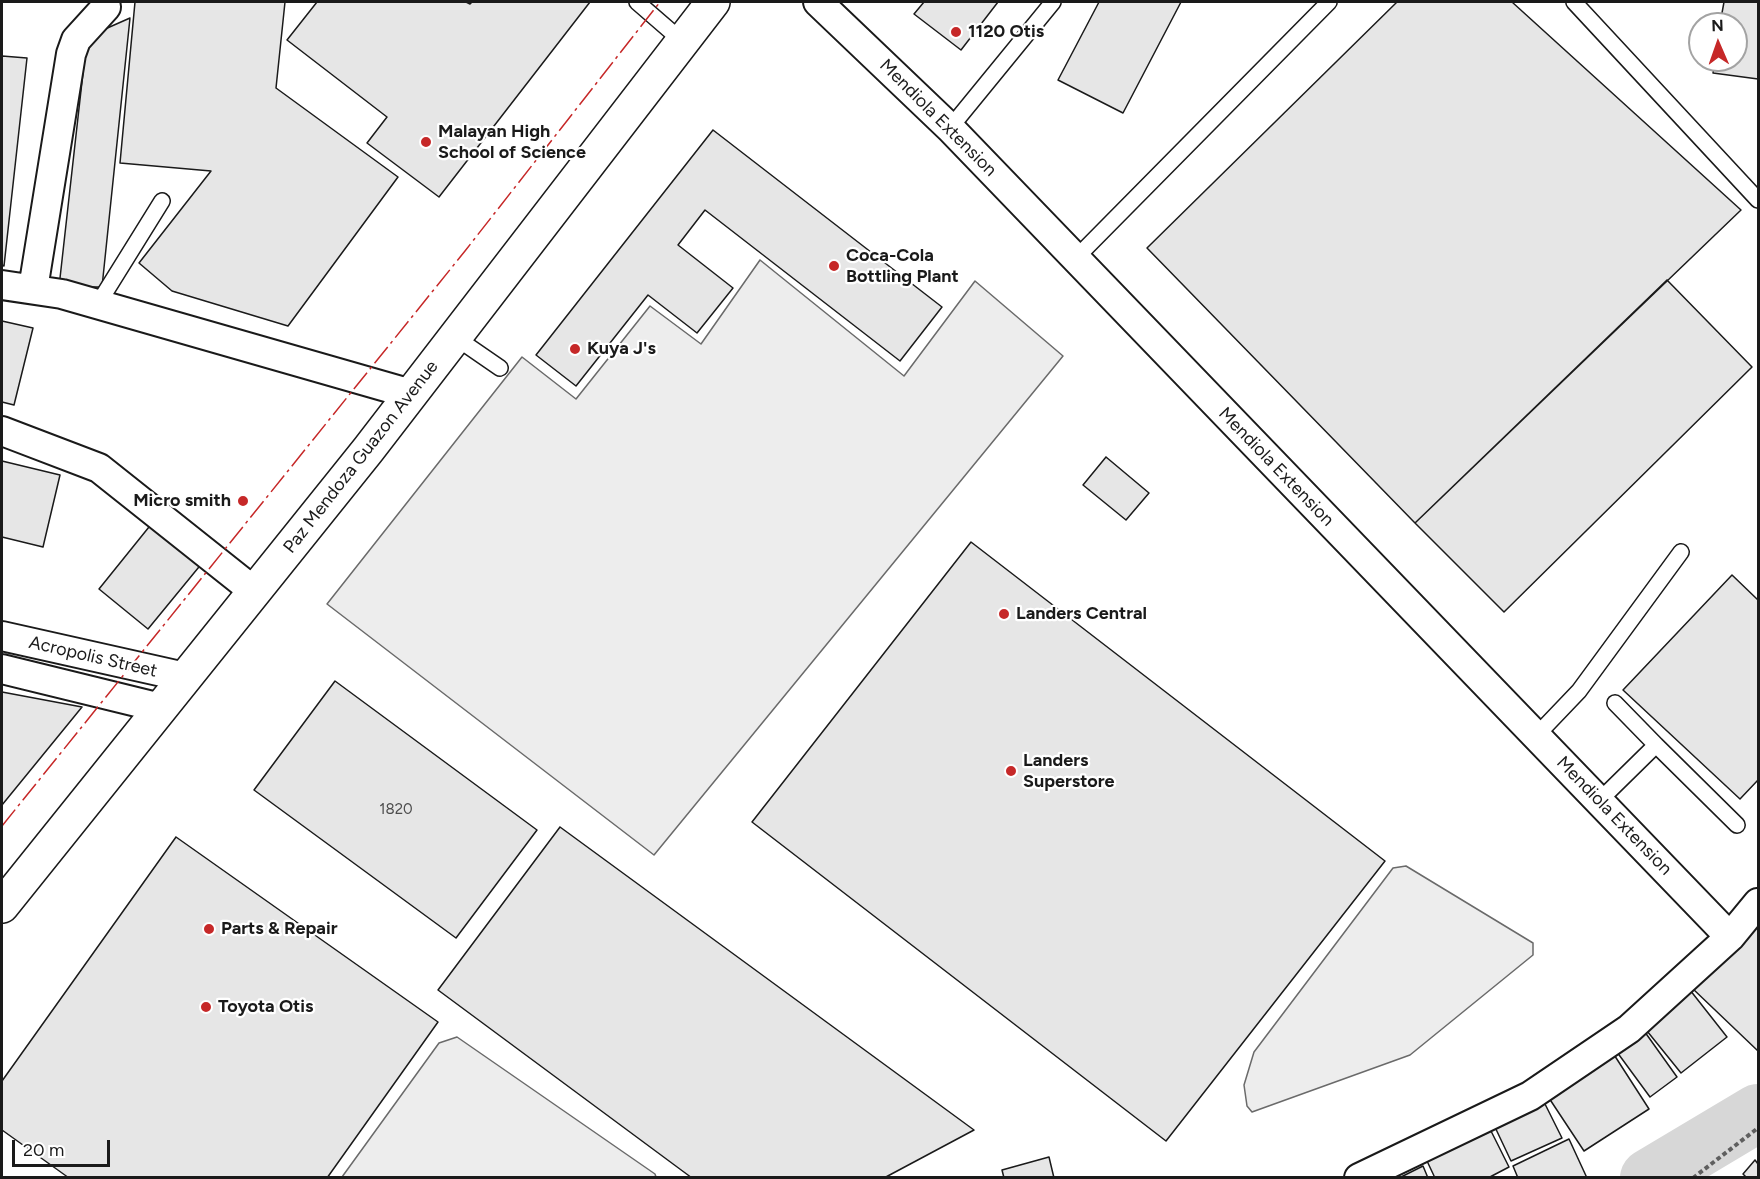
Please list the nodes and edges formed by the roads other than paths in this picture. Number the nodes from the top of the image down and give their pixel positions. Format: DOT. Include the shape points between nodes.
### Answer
graph roads {
  1 [pos="637,2"];
  2 [pos="713,2"];
  3 [pos="818,2"];
  4 [pos="1053,2"];
  5 [pos="1329,2"];
  6 [pos="1574,2"];
  7 [pos="106,7"];
  8 [pos="682,41"];
  9 [pos="950,128"];
  10 [pos="1758,200"];
  11 [pos="162,201"];
  12 [pos="1076,258"];
  13 [pos="2,285"];
  14 [pos="33,290"];
  15 [pos="98,304"];
  16 [pos="455,337"];
  17 [pos="500,368"];
  18 [pos="411,394"];
  19 [pos="2,431"];
  20 [pos="1681,552"];
  21 [pos="255,592"];
  22 [pos="2,636"];
  23 [pos="2,669"];
  24 [pos="185,677"];
  25 [pos="1615,703"];
  26 [pos="161,708"];
  27 [pos="1536,736"];
  28 [pos="1656,746"];
  29 [pos="1599,801"];
  30 [pos="1737,825"];
  31 [pos="1758,903"];
  32 [pos="2,906"];
  33 [pos="1730,936"];
  34 [pos="1359,1178"];
  1 -- 8 [label="lane"];
  2 -- 8 [label="main road, Paz Mendoza Guazon Avenue"];
  3 -- 9 [label="street, Mendiola Extension"];
  4 -- 9 [label="lane"];
  5 -- 12 [label="lane"];
  6 -- 10 [label="lane"];
  7 -- 14 [label="street" via="76,40 71,54"];
  8 -- 16 [label="main road, Paz Mendoza Guazon Avenue"];
  9 -- 12 [label="street, Mendiola Extension"];
  11 -- 15 [label="lane"];
  12 -- 27 [label="street, Mendiola Extension"];
  13 -- 14 [label="street"];
  14 -- 15 [label="street"];
  15 -- 18 [label="street"];
  16 -- 17 [label="lane"];
  16 -- 18 [label="main road, Paz Mendoza Guazon Avenue"];
  18 -- 21 [label="main road, Paz Mendoza Guazon Avenue"];
  19 -- 21 [label="street" via="99,468"];
  20 -- 27 [label="lane" via="1579,691"];
  21 -- 24 [label="main road, Paz Mendoza Guazon Avenue"];
  22 -- 24 [label="street, Acropolis Street"];
  23 -- 26 [label="street, Acropolis Street"];
  24 -- 26 [label="main road, Paz Mendoza Guazon Avenue"];
  25 -- 28 [label="lane"];
  26 -- 32 [label="main road, Paz Mendoza Guazon Avenue"];
  27 -- 29 [label="street, Mendiola Extension"];
  28 -- 29 [label="lane"];
  28 -- 30 [label="lane"];
  29 -- 33 [label="street, Mendiola Extension"];
  31 -- 33 [label="street"];
  33 -- 34 [label="street" via="1629,1029 1530,1096"];
}
